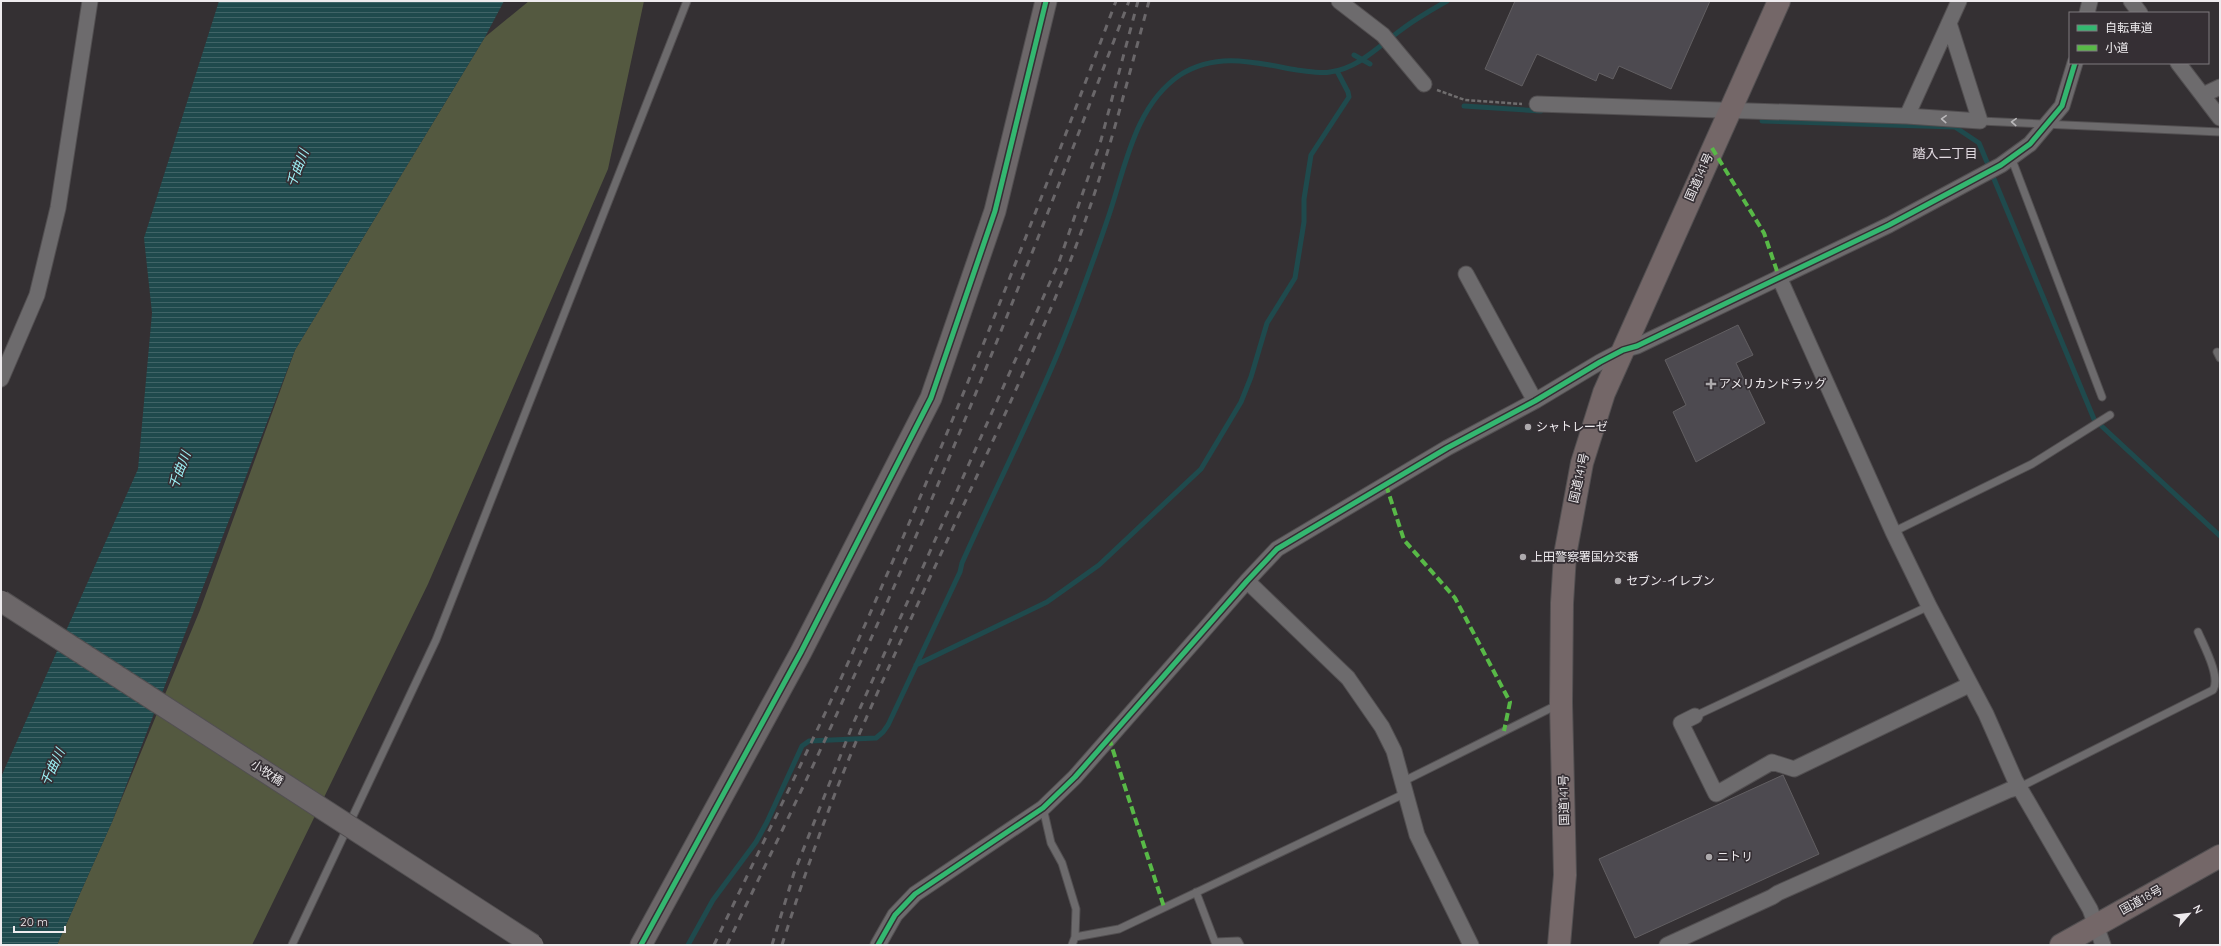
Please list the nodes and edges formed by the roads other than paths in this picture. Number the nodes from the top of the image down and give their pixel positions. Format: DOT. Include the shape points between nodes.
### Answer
graph roads {
  1 [pos="90,1"];
  2 [pos="687,1"];
  3 [pos="1046,1"];
  4 [pos="1339,1"];
  5 [pos="1779,1"];
  6 [pos="1959,1"];
  7 [pos="2090,1"];
  8 [pos="2131,1"];
  9 [pos="2087,12"];
  10 [pos="2139,12"];
  11 [pos="1949,23"];
  12 [pos="2074,64"];
  13 [pos="2179,64"];
  14 [pos="1424,84"];
  15 [pos="2220,87"];
  16 [pos="2203,95"];
  17 [pos="1537,104"];
  18 [pos="1730,109"];
  19 [pos="1907,116"];
  20 [pos="2220,118"];
  21 [pos="1980,121"];
  22 [pos="2049,124"];
  23 [pos="2220,132"];
  24 [pos="2006,161"];
  25 [pos="1466,274"];
  26 [pos="1779,277"];
  27 [pos="1623,350"];
  28 [pos="1,379"];
  29 [pos="2102,397"];
  30 [pos="1535,401"];
  31 [pos="2110,415"];
  32 [pos="1893,532"];
  33 [pos="1247,581"];
  34 [pos="1,601"];
  35 [pos="1929,606"];
  36 [pos="2198,632"];
  37 [pos="1969,685"];
  38 [pos="2220,687"];
  39 [pos="2213,690"];
  40 [pos="1561,703"];
  41 [pos="1695,716"];
  42 [pos="1405,787"];
  43 [pos="2020,787"];
  44 [pos="1043,808"];
  45 [pos="2220,856"];
  46 [pos="1196,892"];
  47 [pos="2100,935"];
  48 [pos="1075,937"];
  49 [pos="292,945"];
  50 [pos="533,945"];
  51 [pos="641,945"];
  52 [pos="878,945"];
  53 [pos="1072,945"];
  54 [pos="1240,945"];
  55 [pos="1471,945"];
  56 [pos="1559,945"];
  57 [pos="1667,945"];
  58 [pos="2062,945"];
  1 -- 28 [label="street" via="58,208 38,294"];
  2 -- 49 [label="lane" via="436,640"];
  3 -- 51 [label="street" via="995,211 931,398 801,652"];
  4 -- 14 [label="street" via="1388,41"];
  5 -- 18 [label="highway, 国道141号"];
  6 -- 11 [label="street"];
  7 -- 9 [label="street"];
  8 -- 10 [label="street"];
  11 -- 19 [label="street"];
  11 -- 21 [label="street"];
  12 -- 22 [label="street" via="2062,106"];
  13 -- 16 [label="street"];
  15 -- 16 [label="street"];
  16 -- 20 [label="street"];
  17 -- 18 [label="street"];
  18 -- 19 [label="street"];
  18 -- 27 [label="highway, 国道141号"];
  21 -- 19 [label="street, one-way"];
  22 -- 21 [label="lane, one-way"];
  22 -- 23 [label="lane"];
  22 -- 24 [label="street" via="2030,144"];
  24 -- 26 [label="street" via="1889,225"];
  24 -- 29 [label="lane"];
  25 -- 30 [label="street"];
  26 -- 27 [label="street" via="1637,346"];
  26 -- 32 [label="street"];
  27 -- 30 [label="street"];
  27 -- 40 [label="highway, 国道141号" via="1592,428 1572,507 1565,555 1562,604"];
  30 -- 33 [label="street" via="1447,448 1297,536 1277,549"];
  31 -- 32 [label="lane" via="2032,464"];
  32 -- 35 [label="street"];
  33 -- 42 [label="street" via="1348,678 1382,727 1394,751"];
  33 -- 44 [label="street" via="1075,777"];
  34 -- 50 [label="street, 小牧橋, bridge"];
  35 -- 37 [label="street"];
  35 -- 41 [label="lane"];
  36 -- 39 [label="lane" via="2217,678"];
  37 -- 41 [label="street" via="1794,769 1772,762 1716,794 1681,723"];
  37 -- 43 [label="street" via="1986,714 2009,769"];
  38 -- 39 [label="lane"];
  39 -- 43 [label="lane"];
  40 -- 42 [label="lane"];
  40 -- 56 [label="highway, 国道141号" via="1565,875"];
  42 -- 46 [label="lane"];
  42 -- 55 [label="street" via="1417,835"];
  43 -- 47 [label="street" via="2090,909"];
  43 -- 57 [label="street" via="1778,892"];
  44 -- 48 [label="lane" via="1051,843 1062,863 1076,909"];
  44 -- 52 [label="street" via="915,894 895,915"];
  45 -- 47 [label="highway, 国道18号"];
  46 -- 48 [label="lane" via="1119,929"];
  46 -- 54 [label="lane" via="1215,942 1238,941"];
  47 -- 58 [label="highway, 国道18号"];
  48 -- 53 [label="lane"];
}
